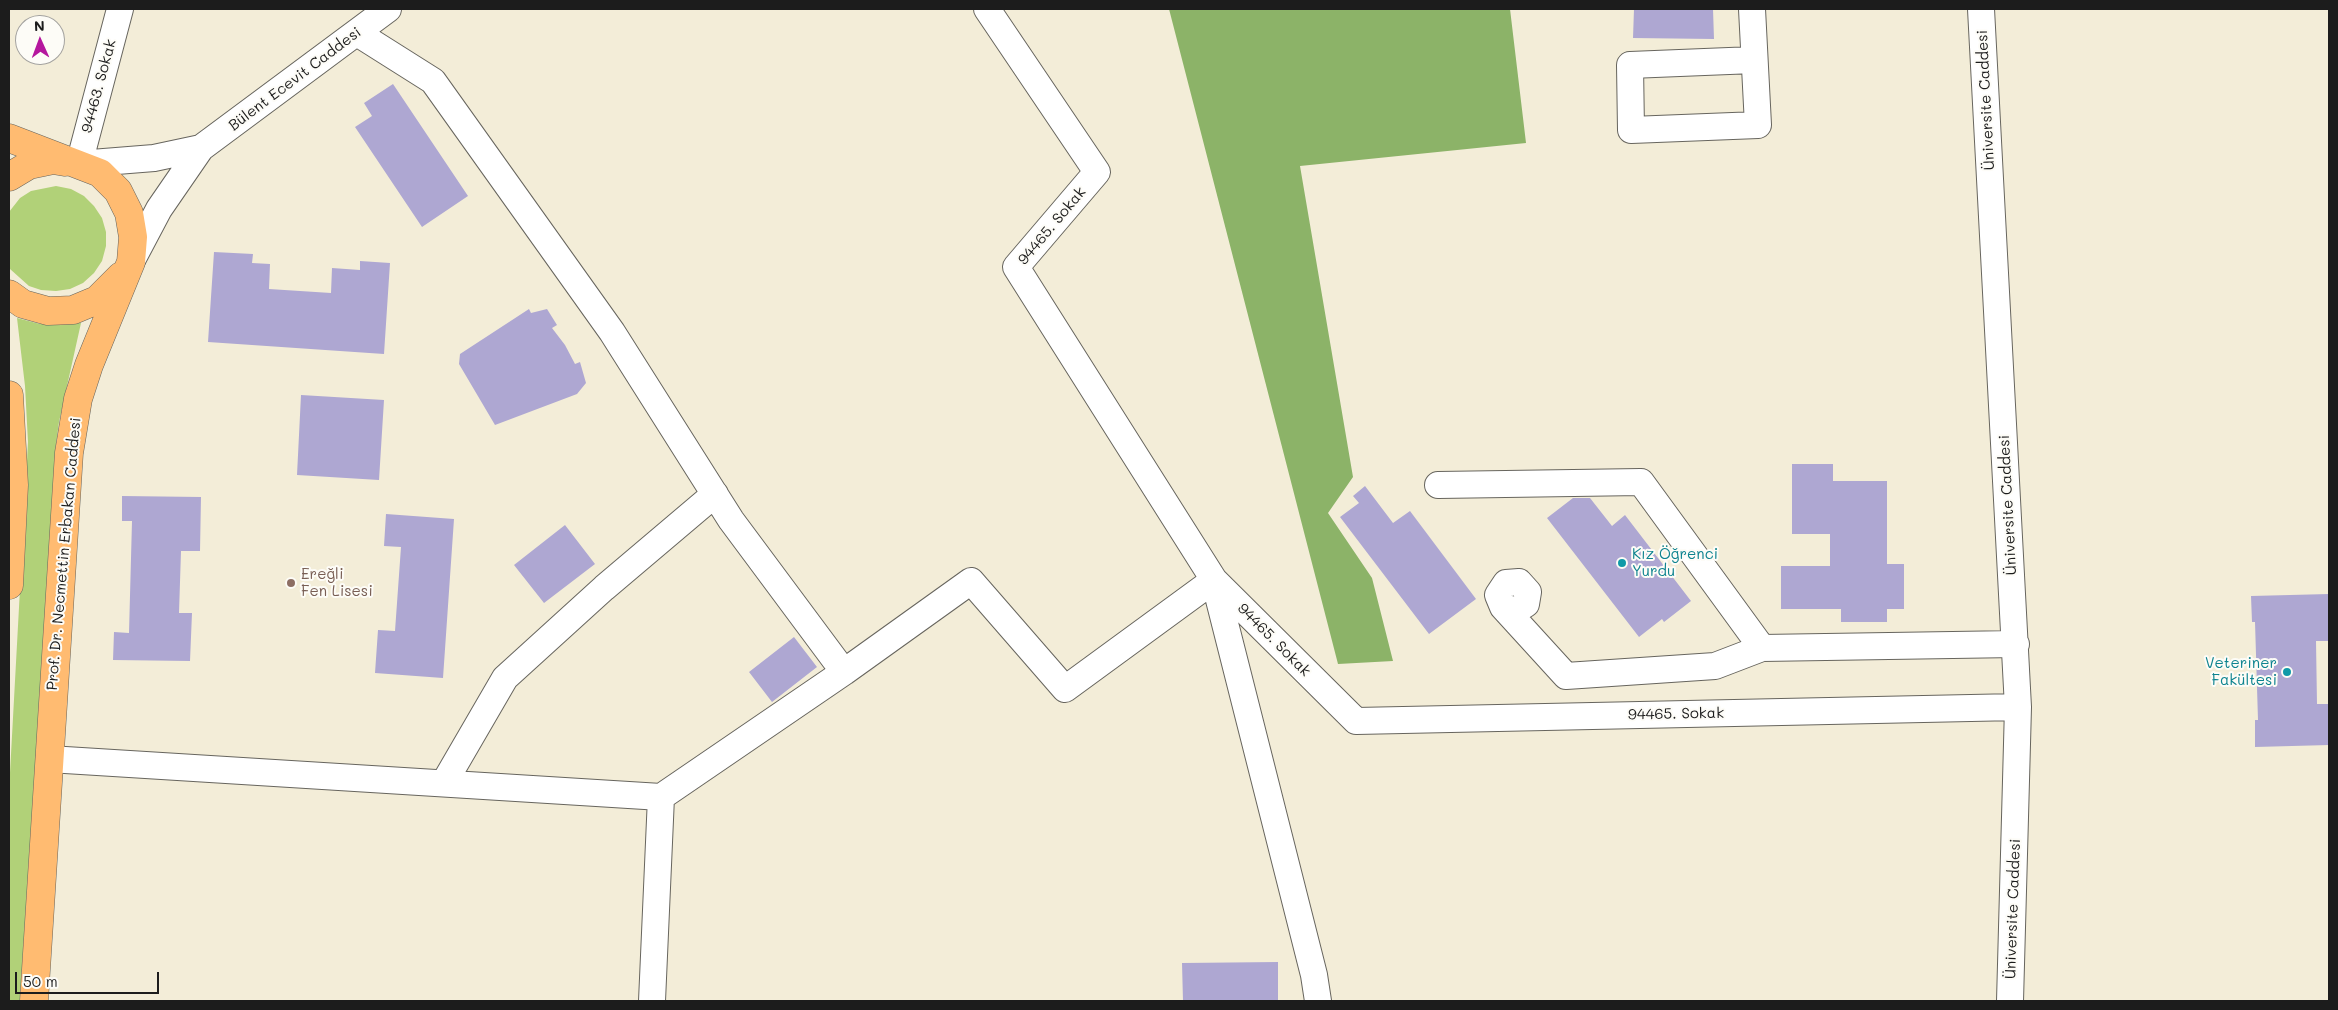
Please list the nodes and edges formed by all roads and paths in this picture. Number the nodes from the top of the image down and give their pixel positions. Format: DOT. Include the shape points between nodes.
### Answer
graph roads {
  1 [pos="120,9"];
  2 [pos="388,9"];
  3 [pos="987,9"];
  4 [pos="1752,9"];
  5 [pos="1981,9"];
  6 [pos="358,33"];
  7 [pos="1754,60"];
  8 [pos="9,138"];
  9 [pos="201,148"];
  10 [pos="79,164"];
  11 [pos="9,177"];
  12 [pos="131,262"];
  13 [pos="9,294"];
  14 [pos="9,395"];
  15 [pos="1438,485"];
  16 [pos="715,494"];
  17 [pos="1214,580"];
  18 [pos="9,585"];
  19 [pos="1502,607"];
  20 [pos="2016,644"];
  21 [pos="1762,648"];
  22 [pos="844,672"];
  23 [pos="2018,707"];
  24 [pos="49,759"];
  25 [pos="444,783"];
  26 [pos="661,797"];
  27 [pos="34,1001"];
  28 [pos="652,1001"];
  29 [pos="1318,1001"];
  30 [pos="2010,1001"];
  1 -- 10 [label="street, 94463. Sokak"];
  2 -- 6 [label="street, Bülent Ecevit Caddesi"];
  3 -- 17 [label="street, 94465. Sokak" via="1097,172 1016,268"];
  4 -- 7 [label="street"];
  5 -- 20 [label="street, Üniversite Caddesi"];
  6 -- 9 [label="street, Bülent Ecevit Caddesi"];
  6 -- 16 [label="street" via="434,81 612,332"];
  7 -- 7 [label="street" via="1758,125 1632,130 1630,65"];
  8 -- 10 [label="main road"];
  9 -- 10 [label="street, Bülent Ecevit Caddesi" via="154,158"];
  9 -- 12 [label="street, Bülent Ecevit Caddesi" via="159,209"];
  10 -- 11 [label="main road" via="53,160 29,166"];
  10 -- 12 [label="main road" via="100,174 118,191 129,212"];
  12 -- 13 [label="main road" via="116,283 97,300 73,310 48,311 23,304"];
  12 -- 24 [label="main road, Prof. Dr. Necmettin Erbakan Caddesi" via="89,365 73,427"];
  14 -- 18 [label="main road" via="14,485"];
  15 -- 21 [label="street" via="1642,482"];
  16 -- 22 [label="street"];
  16 -- 25 [label="street" via="505,678"];
  17 -- 22 [label="street" via="1065,689 971,581"];
  17 -- 23 [label="street, 94465. Sokak" via="1356,721"];
  17 -- 29 [label="street"];
  19 -- 21 [label="street" via="1566,676 1715,666"];
  20 -- 21 [label="street"];
  20 -- 23 [label="street, Üniversite Caddesi"];
  22 -- 26 [label="street"];
  23 -- 30 [label="street, Üniversite Caddesi"];
  24 -- 25 [label="street"];
  24 -- 27 [label="main road, Prof. Dr. Necmettin Erbakan Caddesi"];
  25 -- 26 [label="street"];
  26 -- 28 [label="street"];
}
